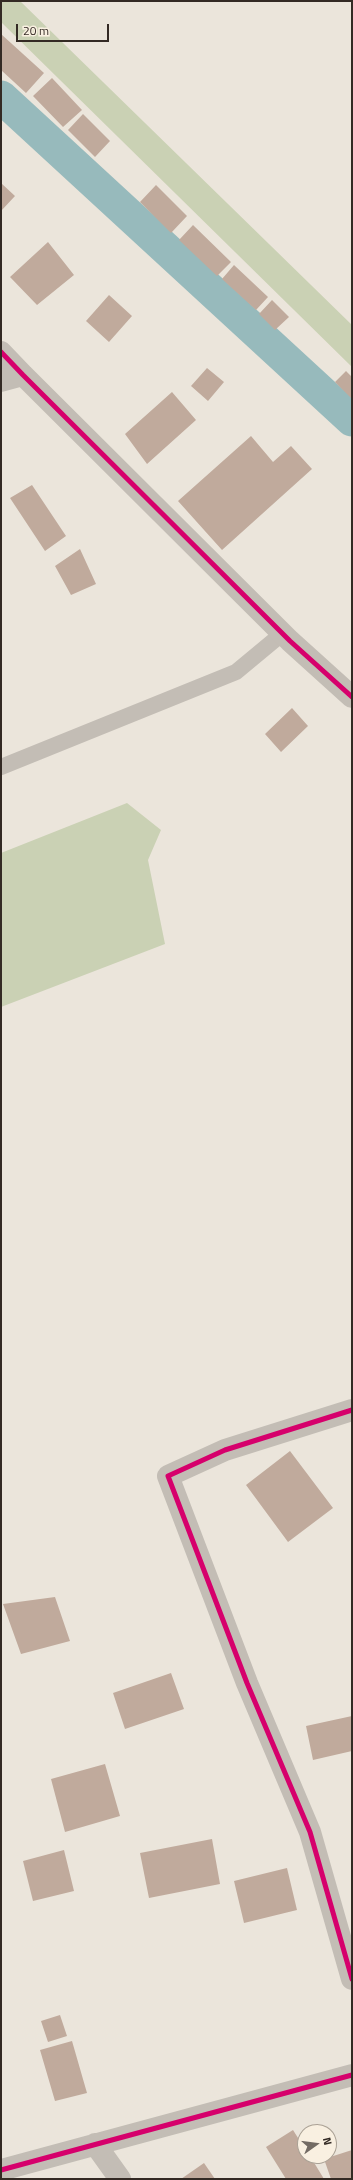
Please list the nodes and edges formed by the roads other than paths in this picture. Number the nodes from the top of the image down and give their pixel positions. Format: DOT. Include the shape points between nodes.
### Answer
graph roads {
  1 [pos="1,352"];
  2 [pos="22,376"];
  3 [pos="1,381"];
  4 [pos="283,633"];
  5 [pos="352,697"];
  6 [pos="1,766"];
  7 [pos="352,1410"];
  8 [pos="352,1979"];
  9 [pos="352,2075"];
  10 [pos="94,2144"];
  11 [pos="1,2170"];
  12 [pos="120,2179"];
  1 -- 2 [label="street"];
  2 -- 3 [label="street"];
  2 -- 4 [label="street"];
  4 -- 5 [label="street"];
  4 -- 6 [label="lane" via="236,672"];
  7 -- 8 [label="street" via="225,1450 168,1476 247,1683 310,1832"];
  9 -- 10 [label="street"];
  10 -- 11 [label="street"];
  10 -- 12 [label="street"];
}
